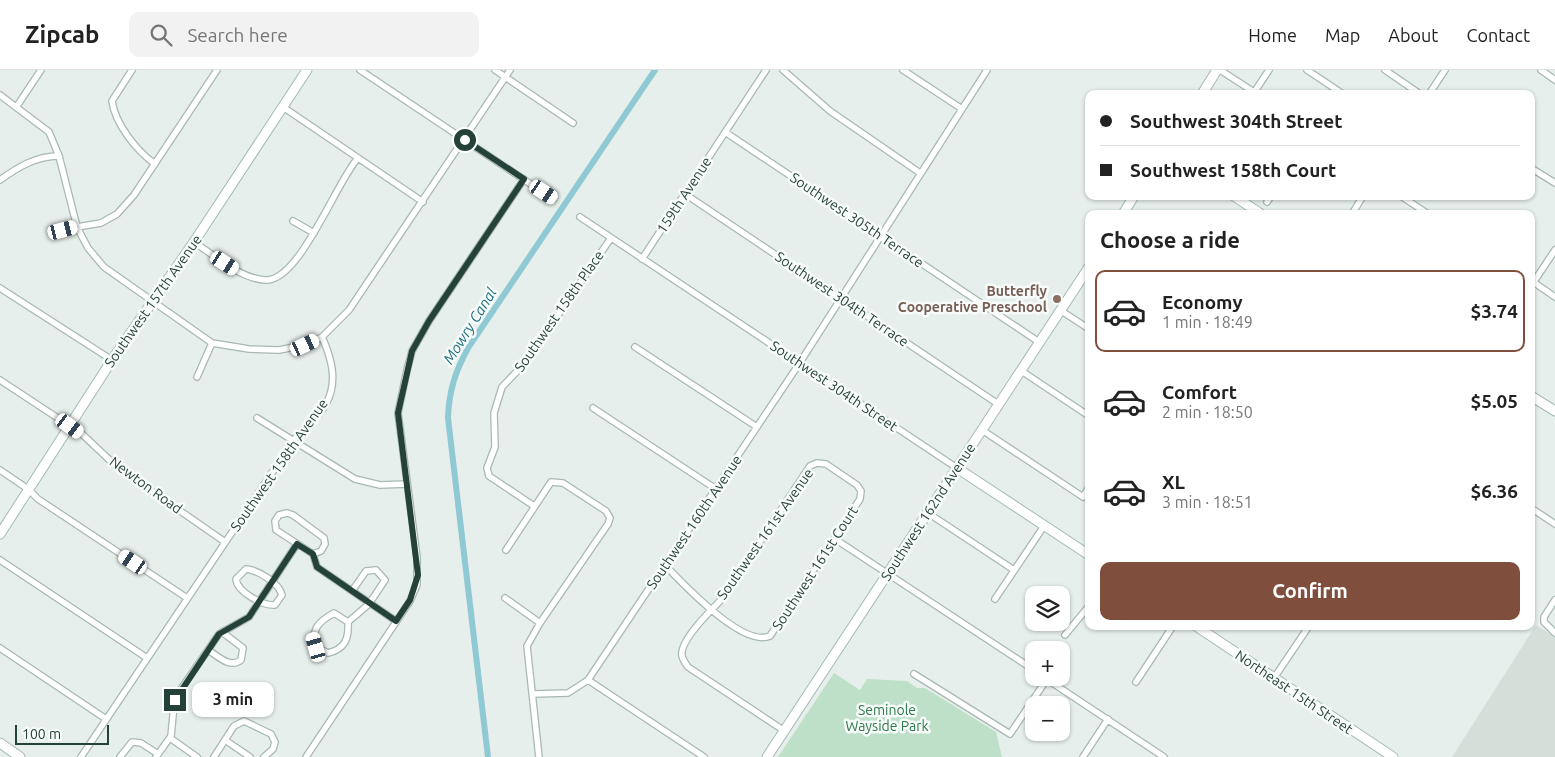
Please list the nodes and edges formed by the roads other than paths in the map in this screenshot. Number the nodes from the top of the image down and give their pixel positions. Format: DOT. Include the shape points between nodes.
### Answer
graph roads {
  1 [pos="41,70"];
  2 [pos="132,70"];
  3 [pos="217,70"];
  4 [pos="307,70"];
  5 [pos="360,70"];
  6 [pos="495,70"];
  7 [pos="510,70"];
  8 [pos="766,70"];
  9 [pos="783,70"];
  10 [pos="903,70"];
  11 [pos="987,70"];
  12 [pos="1219,70"];
  13 [pos="1269,70"];
  14 [pos="1307,70"];
  15 [pos="1386,70"];
  16 [pos="1445,70"];
  17 [pos="1541,70"];
  18 [pos="506,77"];
  19 [pos="1555,80"];
  20 [pos="1205,90"];
  21 [pos="1249,90"];
  22 [pos="1256,90"];
  23 [pos="1337,90"];
  24 [pos="1414,90"];
  25 [pos="1432,90"];
  26 [pos="0,95"];
  27 [pos="17,106"];
  28 [pos="283,107"];
  29 [pos="962,109"];
  30 [pos="573,123"];
  31 [pos="725,132"];
  32 [pos="465,140"];
  33 [pos="59,156"];
  34 [pos="358,158"];
  35 [pos="155,164"];
  36 [pos="1535,170"];
  37 [pos="920,173"];
  38 [pos="524,179"];
  39 [pos="0,180"];
  40 [pos="1555,183"];
  41 [pos="685,194"];
  42 [pos="553,199"];
  43 [pos="1240,200"];
  44 [pos="1407,200"];
  45 [pos="422,202"];
  46 [pos="1255,210"];
  47 [pos="1422,210"];
  48 [pos="580,217"];
  49 [pos="293,221"];
  50 [pos="77,226"];
  51 [pos="314,233"];
  52 [pos="56,234"];
  53 [pos="881,236"];
  54 [pos="611,238"];
  55 [pos="194,242"];
  56 [pos="1555,250"];
  57 [pos="642,259"];
  58 [pos="1085,273"];
  59 [pos="1535,279"];
  60 [pos="1535,285"];
  61 [pos="0,288"];
  62 [pos="1555,297"];
  63 [pos="840,299"];
  64 [pos="154,301"];
  65 [pos="1060,310"];
  66 [pos="1085,326"];
  67 [pos="322,337"];
  68 [pos="1039,342"];
  69 [pos="212,343"];
  70 [pos="635,347"];
  71 [pos="112,360"];
  72 [pos="799,364"];
  73 [pos="1020,370"];
  74 [pos="196,377"];
  75 [pos="0,380"];
  76 [pos="1535,398"];
  77 [pos="998,404"];
  78 [pos="592,408"];
  79 [pos="1555,411"];
  80 [pos="1085,413"];
  81 [pos="258,418"];
  82 [pos="70,426"];
  83 [pos="757,427"];
  84 [pos="982,430"];
  85 [pos="294,440"];
  86 [pos="957,468"];
  87 [pos="0,470"];
  88 [pos="406,484"];
  89 [pos="28,489"];
  90 [pos="716,489"];
  91 [pos="861,491"];
  92 [pos="1085,492"];
  93 [pos="534,506"];
  94 [pos="1535,511"];
  95 [pos="928,513"];
  96 [pos="1555,524"];
  97 [pos="1044,526"];
  98 [pos="0,534"];
  99 [pos="835,539"];
  100 [pos="225,542"];
  101 [pos="297,544"];
  102 [pos="506,550"];
  103 [pos="1085,552"];
  104 [pos="313,554"];
  105 [pos="0,560"];
  106 [pos="665,566"];
  107 [pos="1014,570"];
  108 [pos="887,575"];
  109 [pos="272,582"];
  110 [pos="352,591"];
  111 [pos="187,598"];
  112 [pos="504,598"];
  113 [pos="995,599"];
  114 [pos="1555,600"];
  115 [pos="259,601"];
  116 [pos="369,604"];
  117 [pos="712,610"];
  118 [pos="1085,611"];
  119 [pos="396,621"];
  120 [pos="348,622"];
  121 [pos="540,623"];
  122 [pos="1170,630"];
  123 [pos="1202,630"];
  124 [pos="1306,630"];
  125 [pos="222,632"];
  126 [pos="1555,633"];
  127 [pos="1065,635"];
  128 [pos="0,648"];
  129 [pos="208,650"];
  130 [pos="147,658"];
  131 [pos="1025,664"];
  132 [pos="914,674"];
  133 [pos="1274,678"];
  134 [pos="588,680"];
  135 [pos="1136,682"];
  136 [pos="1041,686"];
  137 [pos="1058,686"];
  138 [pos="533,694"];
  139 [pos="106,719"];
  140 [pos="1108,720"];
  141 [pos="783,730"];
  142 [pos="170,738"];
  143 [pos="225,740"];
  144 [pos="0,744"];
  145 [pos="157,755"];
  146 [pos="20,757"];
  147 [pos="81,757"];
  148 [pos="120,757"];
  149 [pos="197,757"];
  150 [pos="214,757"];
  151 [pos="250,757"];
  152 [pos="264,757"];
  153 [pos="306,757"];
  154 [pos="539,757"];
  155 [pos="704,757"];
  156 [pos="766,757"];
  157 [pos="1083,757"];
  158 [pos="1164,757"];
  159 [pos="1393,757"];
  1 -- 27 [label="street"];
  2 -- 35 [label="street" via="112,101 113,108 133,145"];
  3 -- 35 [label="street"];
  4 -- 28 [label="street, Southwest 157th Avenue"];
  5 -- 32 [label="street"];
  6 -- 18 [label="street"];
  7 -- 18 [label="street"];
  8 -- 31 [label="street, 159th Avenue"];
  9 -- 37 [label="street" via="830,111"];
  10 -- 29 [label="street"];
  11 -- 29 [label="street"];
  12 -- 20 [label="street"];
  12 -- 21 [label="street"];
  13 -- 22 [label="street"];
  14 -- 23 [label="street"];
  15 -- 24 [label="street"];
  16 -- 25 [label="street"];
  17 -- 19 [label="street"];
  18 -- 30 [label="street"];
  18 -- 32 [label="street"];
  26 -- 27 [label="street"];
  27 -- 33 [label="street" via="49,132"];
  28 -- 34 [label="street"];
  28 -- 55 [label="street, Southwest 157th Avenue"];
  29 -- 37 [label="street"];
  31 -- 41 [label="street, 159th Avenue"];
  31 -- 53 [label="street, Southwest 305th Terrace"];
  32 -- 38 [label="street"];
  32 -- 45 [label="street"];
  33 -- 39 [label="street" via="38,159"];
  33 -- 50 [label="street"];
  34 -- 45 [label="street"];
  34 -- 51 [label="street" via="338,186"];
  35 -- 50 [label="street" via="117,214 101,223"];
  36 -- 40 [label="street"];
  37 -- 53 [label="street"];
  38 -- 42 [label="street"];
  38 -- 88 [label="street" via="412,351 398,413"];
  41 -- 57 [label="street, 159th Avenue"];
  41 -- 63 [label="street, Southwest 304th Terrace"];
  43 -- 46 [label="street"];
  44 -- 47 [label="street"];
  45 -- 67 [label="street" via="349,310"];
  48 -- 54 [label="street, Southwest 304th Street"];
  49 -- 51 [label="street"];
  50 -- 52 [label="street"];
  50 -- 64 [label="street" via="88,248 104,267"];
  51 -- 55 [label="street" via="299,259 266,281 241,273"];
  53 -- 63 [label="street, Southwest 160th Avenue"];
  53 -- 68 [label="street, Southwest 305th Terrace"];
  54 -- 57 [label="street, Southwest 304th Street"];
  54 -- 93 [label="street, Southwest 158th Place" via="525,363 502,388 494,413 495,447 487,468 489,476"];
  55 -- 64 [label="street, Southwest 157th Avenue"];
  56 -- 59 [label="street"];
  57 -- 72 [label="street, Southwest 304th Street"];
  58 -- 65 [label="street, Southwest 162nd Avenue"];
  60 -- 62 [label="street"];
  61 -- 71 [label="street"];
  63 -- 72 [label="street, Southwest 160th Avenue"];
  63 -- 77 [label="street, Southwest 304th Terrace"];
  64 -- 69 [label="street"];
  64 -- 71 [label="street, Southwest 157th Avenue"];
  65 -- 66 [label="street"];
  65 -- 68 [label="street, Southwest 162nd Avenue"];
  67 -- 69 [label="street" via="305,345 279,350"];
  67 -- 85 [label="street, Southwest 158th Avenue" via="332,365 327,402"];
  68 -- 73 [label="street, Southwest 162nd Avenue"];
  69 -- 74 [label="street"];
  70 -- 83 [label="street"];
  71 -- 82 [label="street, Southwest 157th Avenue"];
  72 -- 83 [label="street, Southwest 160th Avenue"];
  72 -- 86 [label="street, Southwest 304th Street"];
  73 -- 77 [label="street, Southwest 162nd Avenue"];
  73 -- 80 [label="street"];
  75 -- 82 [label="street, Newton Road"];
  76 -- 79 [label="street"];
  77 -- 84 [label="street, Southwest 162nd Avenue"];
  78 -- 90 [label="street"];
  81 -- 85 [label="street"];
  82 -- 89 [label="street, Southwest 157th Avenue"];
  82 -- 100 [label="street, Newton Road" via="117,468"];
  83 -- 90 [label="street, Southwest 160th Avenue"];
  84 -- 86 [label="street, Southwest 162nd Avenue"];
  84 -- 92 [label="street" via="1082,497"];
  85 -- 88 [label="street" via="355,479 380,484"];
  85 -- 100 [label="street, Southwest 158th Avenue"];
  86 -- 95 [label="street, Southwest 162nd Avenue"];
  86 -- 97 [label="street, Southwest 304th Street"];
  87 -- 89 [label="street"];
  88 -- 119 [label="street" via="418,575 410,600"];
  89 -- 98 [label="street, Southwest 157th Avenue"];
  89 -- 111 [label="street" via="38,499"];
  90 -- 106 [label="street, Southwest 160th Avenue"];
  91 -- 99 [label="street, Southwest 161st Court" via="860,499"];
  91 -- 117 [label="street, Southwest 161st Avenue" via="826,464 810,466"];
  93 -- 102 [label="street"];
  93 -- 121 [label="street" via="551,482 563,483 606,511 610,518"];
  94 -- 96 [label="street"];
  95 -- 107 [label="street"];
  95 -- 108 [label="street, Southwest 162nd Avenue"];
  97 -- 103 [label="street, Southwest 304th Street"];
  97 -- 107 [label="street"];
  99 -- 108 [label="street"];
  99 -- 117 [label="street, Southwest 161st Court" via="770,636 762,640 754,638"];
  100 -- 111 [label="street, Southwest 158th Avenue"];
  101 -- 104 [label="street"];
  101 -- 104 [label="street" via="276,530 275,521 279,514 293,515 324,538 321,551"];
  101 -- 109 [label="street"];
  104 -- 110 [label="street" via="317,567"];
  105 -- 130 [label="street"];
  106 -- 117 [label="street"];
  106 -- 134 [label="street, Southwest 160th Avenue"];
  107 -- 113 [label="street"];
  108 -- 131 [label="street"];
  108 -- 141 [label="street, Southwest 162nd Avenue"];
  109 -- 115 [label="street"];
  109 -- 115 [label="street" via="281,590 280,601 270,606"];
  109 -- 115 [label="street" via="254,570 246,569 239,574 236,579 238,586"];
  110 -- 116 [label="street"];
  110 -- 116 [label="street" via="366,571 376,570 385,580"];
  111 -- 130 [label="street, Southwest 158th Avenue"];
  112 -- 121 [label="street"];
  114 -- 126 [label="street" via="1544,616 1544,622"];
  115 -- 125 [label="street" via="247,620"];
  116 -- 119 [label="street"];
  116 -- 120 [label="street"];
  117 -- 141 [label="street, Southwest 161st Avenue" via="683,648 682,656 688,667"];
  118 -- 127 [label="street"];
  119 -- 153 [label="street"];
  120 -- 120 [label="street" via="334,613 323,619 316,626 313,637 316,647 328,653 338,650 346,643"];
  121 -- 138 [label="street" via="527,646"];
  122 -- 135 [label="street"];
  123 -- 133 [label="street, Northeast 15th Street"];
  124 -- 133 [label="street"];
  125 -- 129 [label="street"];
  125 -- 129 [label="street" via="242,648 241,660 230,664"];
  128 -- 139 [label="street"];
  129 -- 142 [label="street" via="175,700"];
  130 -- 139 [label="street, Southwest 158th Avenue"];
  132 -- 136 [label="street" via="1010,734"];
  133 -- 159 [label="street, Northeast 15th Street"];
  134 -- 138 [label="street" via="568,693"];
  134 -- 155 [label="street"];
  137 -- 140 [label="street"];
  138 -- 154 [label="street"];
  139 -- 147 [label="street, Southwest 158th Avenue"];
  140 -- 157 [label="street"];
  140 -- 158 [label="street"];
  141 -- 156 [label="street, Southwest 162nd Avenue"];
  142 -- 145 [label="street"];
  142 -- 149 [label="street"];
  143 -- 150 [label="street"];
  143 -- 151 [label="street"];
  143 -- 152 [label="street" via="234,726 244,721 271,734 275,742 273,750"];
  144 -- 146 [label="street"];
  145 -- 148 [label="street" via="141,743 132,742"];
}
